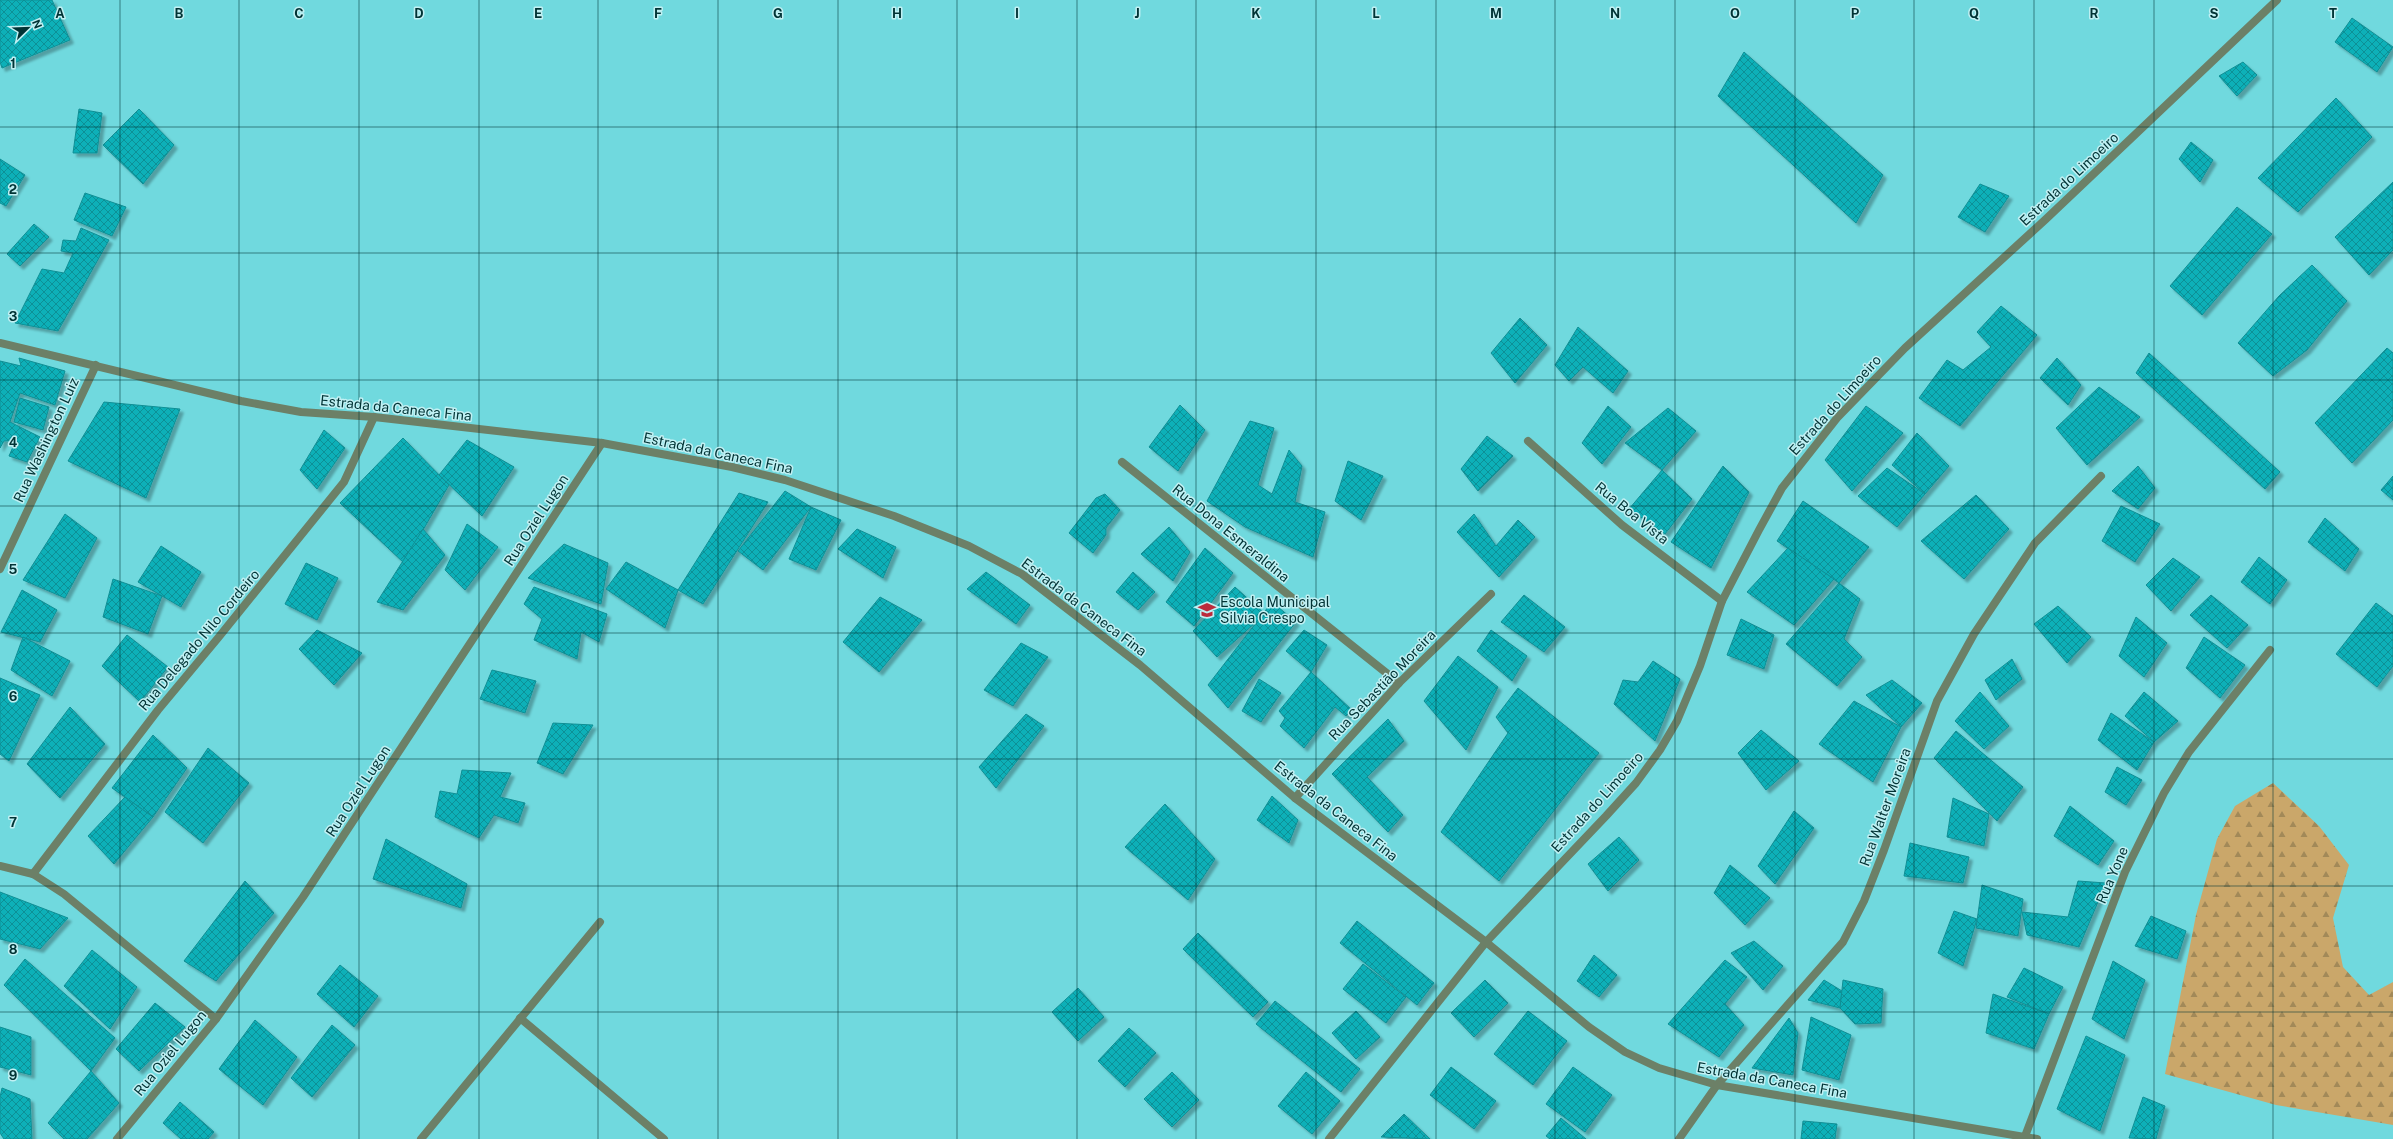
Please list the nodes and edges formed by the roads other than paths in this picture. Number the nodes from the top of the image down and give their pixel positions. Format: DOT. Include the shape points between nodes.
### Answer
graph roads {
  1 [pos="2277,0"];
  2 [pos="0,343"];
  3 [pos="96,365"];
  4 [pos="374,417"];
  5 [pos="1528,441"];
  6 [pos="602,443"];
  7 [pos="1122,462"];
  8 [pos="2101,476"];
  9 [pos="0,569"];
  10 [pos="1491,594"];
  11 [pos="1722,601"];
  12 [pos="2270,650"];
  13 [pos="1399,683"];
  14 [pos="1295,798"];
  15 [pos="0,866"];
  16 [pos="33,874"];
  17 [pos="600,922"];
  18 [pos="1486,942"];
  19 [pos="520,1018"];
  20 [pos="216,1019"];
  21 [pos="1717,1086"];
  22 [pos="2024,1137"];
  23 [pos="117,1139"];
  24 [pos="421,1139"];
  25 [pos="664,1139"];
  26 [pos="1329,1139"];
  27 [pos="1679,1139"];
  28 [pos="2037,1139"];
  1 -- 11 [label="street, Estrada do Limoeiro" via="2046,219 1905,348 1837,418 1782,488"];
  2 -- 3 [label="street, Estrada da Caneca Fina"];
  3 -- 4 [label="street, Estrada da Caneca Fina" via="242,401 301,412"];
  3 -- 9 [label="street, Rua Washington Luiz"];
  4 -- 6 [label="street, Estrada da Caneca Fina"];
  4 -- 16 [label="street, Rua Delegado Nilo Cordeiro" via="344,482 158,710"];
  5 -- 11 [label="street, Rua Boa Vista" via="1622,525"];
  6 -- 14 [label="street, Estrada da Caneca Fina" via="732,467 785,480 894,516 998,560 1022,574 1140,665"];
  6 -- 20 [label="street, Rua Oziel Lugon" via="336,847"];
  7 -- 13 [label="street, Rua Dona Esmeraldina"];
  8 -- 21 [label="street, Rua Walter Moreira" via="2035,544 1970,640 1937,701 1884,850 1864,900 1843,942"];
  10 -- 13 [label="street, Rua Sebastião Moreira"];
  11 -- 18 [label="street, Estrada do Limoeiro" via="1700,666 1677,721 1660,750 1636,783"];
  12 -- 22 [label="street, Rua Yone" via="2189,752 2164,794 2126,872"];
  13 -- 14 [label="street, Rua Sebastião Moreira"];
  14 -- 18 [label="street, Estrada da Caneca Fina"];
  15 -- 16 [label="street"];
  16 -- 20 [label="street" via="64,894"];
  17 -- 19 [label="street"];
  18 -- 21 [label="street, Estrada da Caneca Fina" via="1588,1027 1625,1052 1659,1068"];
  18 -- 26 [label="street, Estrada do Limoeiro"];
  19 -- 24 [label="street"];
  19 -- 25 [label="street"];
  20 -- 23 [label="street, Rua Oziel Lugon"];
  21 -- 22 [label="street, Estrada da Caneca Fina"];
  21 -- 27 [label="street, Rua Walter Moreira"];
  22 -- 28 [label="street, Estrada da Caneca Fina"];
}
